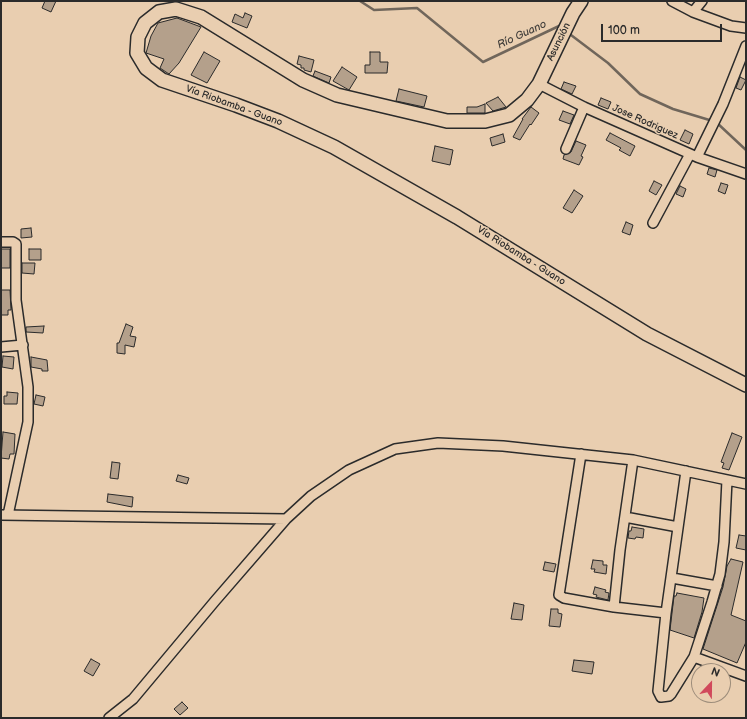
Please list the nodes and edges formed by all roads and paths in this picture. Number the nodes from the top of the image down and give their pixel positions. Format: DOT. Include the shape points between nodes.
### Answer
graph roads {
  1 [pos="582,1"];
  2 [pos="672,1"];
  3 [pos="702,1"];
  4 [pos="693,12"];
  5 [pos="746,28"];
  6 [pos="746,46"];
  7 [pos="539,84"];
  8 [pos="584,107"];
  9 [pos="566,149"];
  10 [pos="693,155"];
  11 [pos="746,174"];
  12 [pos="653,223"];
  13 [pos="1,242"];
  14 [pos="23,345"];
  15 [pos="1,347"];
  16 [pos="746,385"];
  17 [pos="581,454"];
  18 [pos="633,460"];
  19 [pos="686,471"];
  20 [pos="727,480"];
  21 [pos="746,484"];
  22 [pos="4,515"];
  23 [pos="625,517"];
  24 [pos="286,519"];
  25 [pos="678,527"];
  26 [pos="672,578"];
  27 [pos="717,586"];
  28 [pos="614,607"];
  29 [pos="666,612"];
  30 [pos="694,657"];
  31 [pos="746,676"];
  32 [pos="109,718"];
  1 -- 7 [label="main road, Asunción"];
  2 -- 4 [label="street"];
  3 -- 4 [label="street"];
  4 -- 5 [label="street" via="731,26"];
  6 -- 10 [label="street" via="723,104 709,132"];
  7 -- 8 [label="street, Jose Rodriguez"];
  7 -- 16 [label="main road, Vía Riobamba - Guano" via="527,100 509,115 485,121 446,121 343,96 322,88 283,68 201,17 186,11 176,9 160,12 145,23 137,41 140,59 162,80 278,121 334,148 457,217 647,334"];
  8 -- 9 [label="street"];
  8 -- 10 [label="street, Jose Rodriguez"];
  10 -- 11 [label="street, Jose Rodriguez"];
  10 -- 12 [label="street"];
  13 -- 14 [label="street" via="16,244 16,300"];
  14 -- 15 [label="street"];
  14 -- 22 [label="street" via="28,387 28,422"];
  17 -- 18 [label="street"];
  17 -- 24 [label="street" via="438,443 395,449 349,470 311,496"];
  17 -- 28 [label="street" via="559,595"];
  18 -- 19 [label="street"];
  18 -- 23 [label="street"];
  19 -- 20 [label="street"];
  19 -- 25 [label="street"];
  20 -- 21 [label="street"];
  20 -- 27 [label="street" via="724,542"];
  22 -- 24 [label="street"];
  23 -- 25 [label="street"];
  23 -- 28 [label="street"];
  24 -- 32 [label="street" via="133,699"];
  25 -- 26 [label="street"];
  26 -- 27 [label="street"];
  26 -- 29 [label="street"];
  27 -- 30 [label="street"];
  28 -- 29 [label="street"];
  29 -- 30 [label="street" via="658,690 661,697 669,696"];
  30 -- 31 [label="street"];
}
